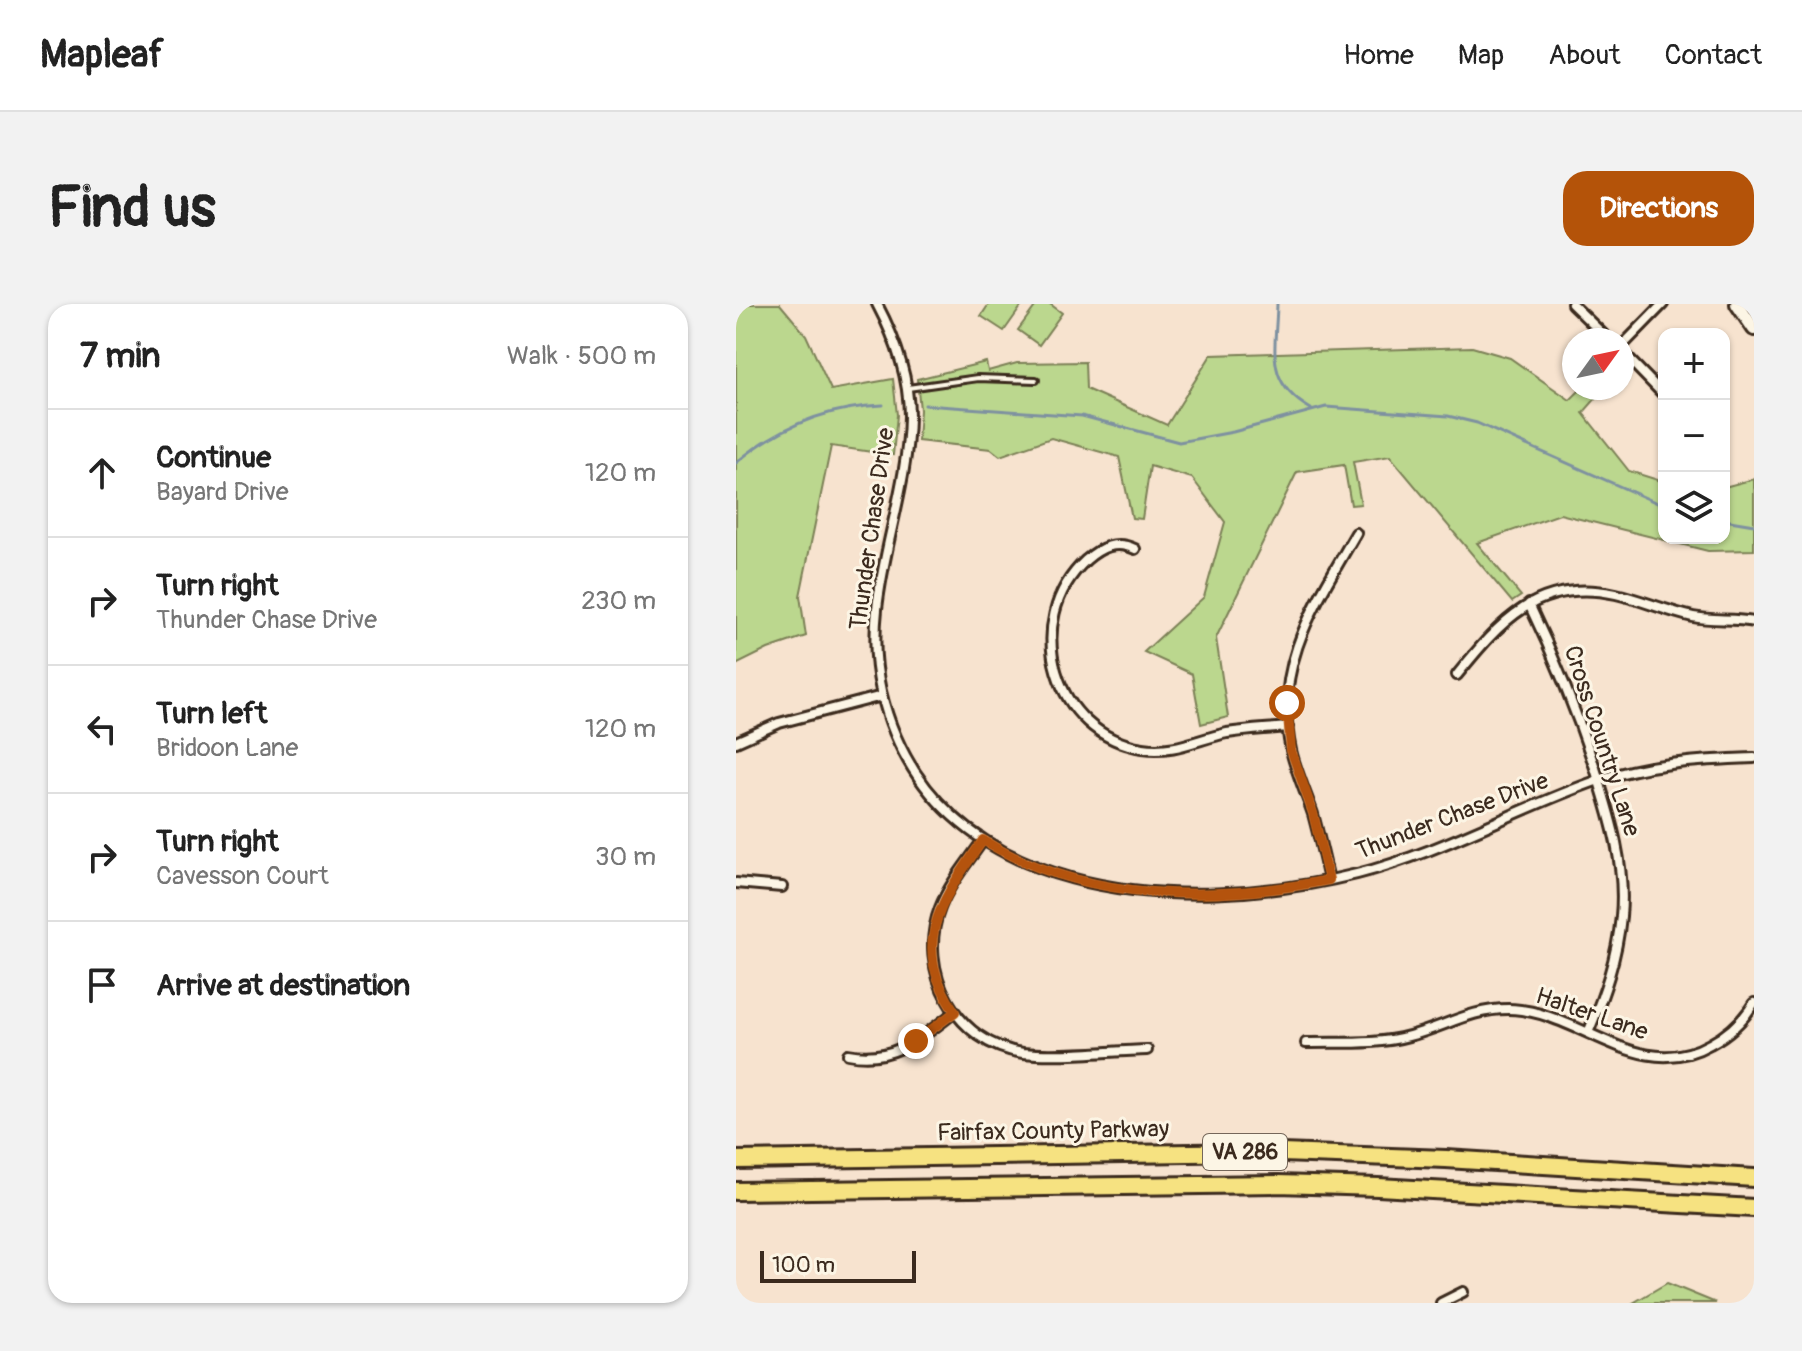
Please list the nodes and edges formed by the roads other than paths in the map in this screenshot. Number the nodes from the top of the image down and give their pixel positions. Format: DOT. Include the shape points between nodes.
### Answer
graph roads {
  1 [pos="877,304"];
  2 [pos="1572,304"];
  3 [pos="1663,304"];
  4 [pos="1737,304"];
  5 [pos="1597,328"];
  6 [pos="1754,329"];
  7 [pos="1634,336"];
  8 [pos="1634,362"];
  9 [pos="1036,380"];
  10 [pos="906,388"];
  11 [pos="1658,388"];
  12 [pos="1356,533"];
  13 [pos="1135,549"];
  14 [pos="1529,604"];
  15 [pos="1754,622"];
  16 [pos="1457,675"];
  17 [pos="882,696"];
  18 [pos="1288,727"];
  19 [pos="736,742"];
  20 [pos="1754,758"];
  21 [pos="1599,780"];
  22 [pos="983,840"];
  23 [pos="1329,880"];
  24 [pos="736,883"];
  25 [pos="782,887"];
  26 [pos="1754,1003"];
  27 [pos="955,1012"];
  28 [pos="1588,1033"];
  29 [pos="1306,1043"];
  30 [pos="1147,1050"];
  31 [pos="848,1054"];
  32 [pos="736,1160"];
  33 [pos="1754,1178"];
  34 [pos="736,1191"];
  35 [pos="1754,1208"];
  36 [pos="1463,1292"];
  37 [pos="1441,1303"];
  1 -- 10 [label="street, Thunder Chase Drive" via="895,341"];
  2 -- 5 [label="street"];
  3 -- 7 [label="street"];
  4 -- 6 [label="main road"];
  8 -- 11 [label="street"];
  9 -- 10 [label="lane" via="978,378"];
  10 -- 17 [label="street, Thunder Chase Drive" via="905,455 876,614"];
  12 -- 18 [label="street" via="1298,641 1289,680"];
  13 -- 18 [label="street" via="1120,544 1102,548 1077,570 1057,604 1052,658 1064,692 1080,715 1119,742 1147,749"];
  14 -- 15 [label="street" via="1564,593 1599,592 1693,617"];
  14 -- 16 [label="street" via="1499,625"];
  14 -- 21 [label="street, Cross Country Lane" via="1567,686"];
  17 -- 19 [label="street" via="779,723"];
  17 -- 22 [label="street, Thunder Chase Drive" via="900,743 925,785"];
  18 -- 23 [label="street"];
  20 -- 21 [label="street, Thunder Chase Drive" via="1680,763"];
  21 -- 23 [label="street, Thunder Chase Drive" via="1426,852"];
  21 -- 28 [label="street, Cross Country Lane" via="1616,840 1621,914 1612,967"];
  22 -- 23 [label="street, Thunder Chase Drive" via="1051,873 1137,889 1209,893"];
  22 -- 27 [label="street" via="946,894 933,933 937,978"];
  24 -- 25 [label="street"];
  26 -- 28 [label="street, Halter Lane" via="1729,1033 1676,1056 1636,1054"];
  27 -- 30 [label="street" via="988,1041 1023,1052"];
  27 -- 31 [label="street" via="900,1051 875,1057"];
  28 -- 29 [label="street, Halter Lane" via="1545,1014 1491,1010 1391,1040"];
  32 -- 33 [label="highway, Fairfax County Parkway / VA 286" via="1272,1152"];
  34 -- 35 [label="highway, VA 286" via="1292,1184"];
  36 -- 37 [label="street"];
}
